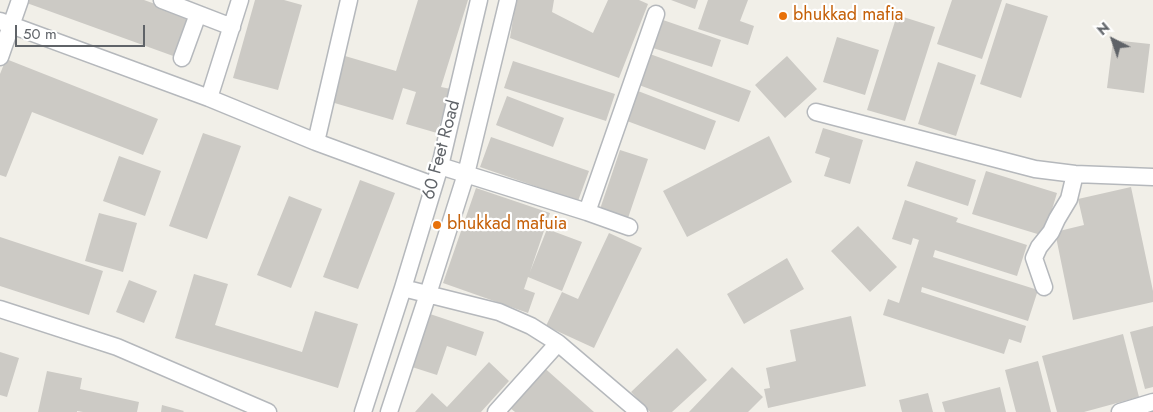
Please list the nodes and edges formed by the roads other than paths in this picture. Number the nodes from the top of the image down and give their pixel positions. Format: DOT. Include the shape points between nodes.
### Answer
graph roads {
  1 [pos="20,0"];
  2 [pos="162,0"];
  3 [pos="240,0"];
  4 [pos="349,0"];
  5 [pos="479,0"];
  6 [pos="508,0"];
  7 [pos="198,14"];
  8 [pos="656,14"];
  9 [pos="6,23"];
  10 [pos="232,26"];
  11 [pos="0,57"];
  12 [pos="182,58"];
  13 [pos="209,98"];
  14 [pos="816,112"];
  15 [pos="316,142"];
  16 [pos="440,166"];
  17 [pos="466,174"];
  18 [pos="1076,174"];
  19 [pos="1153,177"];
  20 [pos="434,185"];
  21 [pos="587,212"];
  22 [pos="629,227"];
  23 [pos="1044,287"];
  24 [pos="403,288"];
  25 [pos="428,294"];
  26 [pos="0,309"];
  27 [pos="558,343"];
  28 [pos="1153,402"];
  29 [pos="268,412"];
  30 [pos="363,412"];
  31 [pos="389,412"];
  32 [pos="496,412"];
  33 [pos="639,412"];
  34 [pos="1120,412"];
  1 -- 9 [label="street"];
  2 -- 7 [label="street"];
  3 -- 10 [label="street"];
  4 -- 15 [label="street"];
  5 -- 16 [label="street, 60 Feet Road"];
  6 -- 17 [label="street"];
  7 -- 10 [label="street"];
  7 -- 12 [label="street"];
  8 -- 21 [label="street"];
  9 -- 11 [label="street"];
  9 -- 13 [label="street"];
  10 -- 13 [label="street"];
  13 -- 15 [label="street"];
  14 -- 18 [label="street" via="1035,169"];
  15 -- 20 [label="street"];
  16 -- 17 [label="street"];
  16 -- 20 [label="street, 60 Feet Road"];
  17 -- 21 [label="street"];
  17 -- 25 [label="street"];
  18 -- 19 [label="street"];
  18 -- 23 [label="street" via="1069,199 1034,258"];
  20 -- 24 [label="street, 60 Feet Road"];
  21 -- 22 [label="street"];
  24 -- 25 [label="street"];
  24 -- 30 [label="street, 60 Feet Road"];
  25 -- 27 [label="street" via="499,312"];
  25 -- 31 [label="street"];
  26 -- 29 [label="street" via="117,347"];
  27 -- 32 [label="street"];
  27 -- 33 [label="street"];
  28 -- 34 [label="street"];
}
